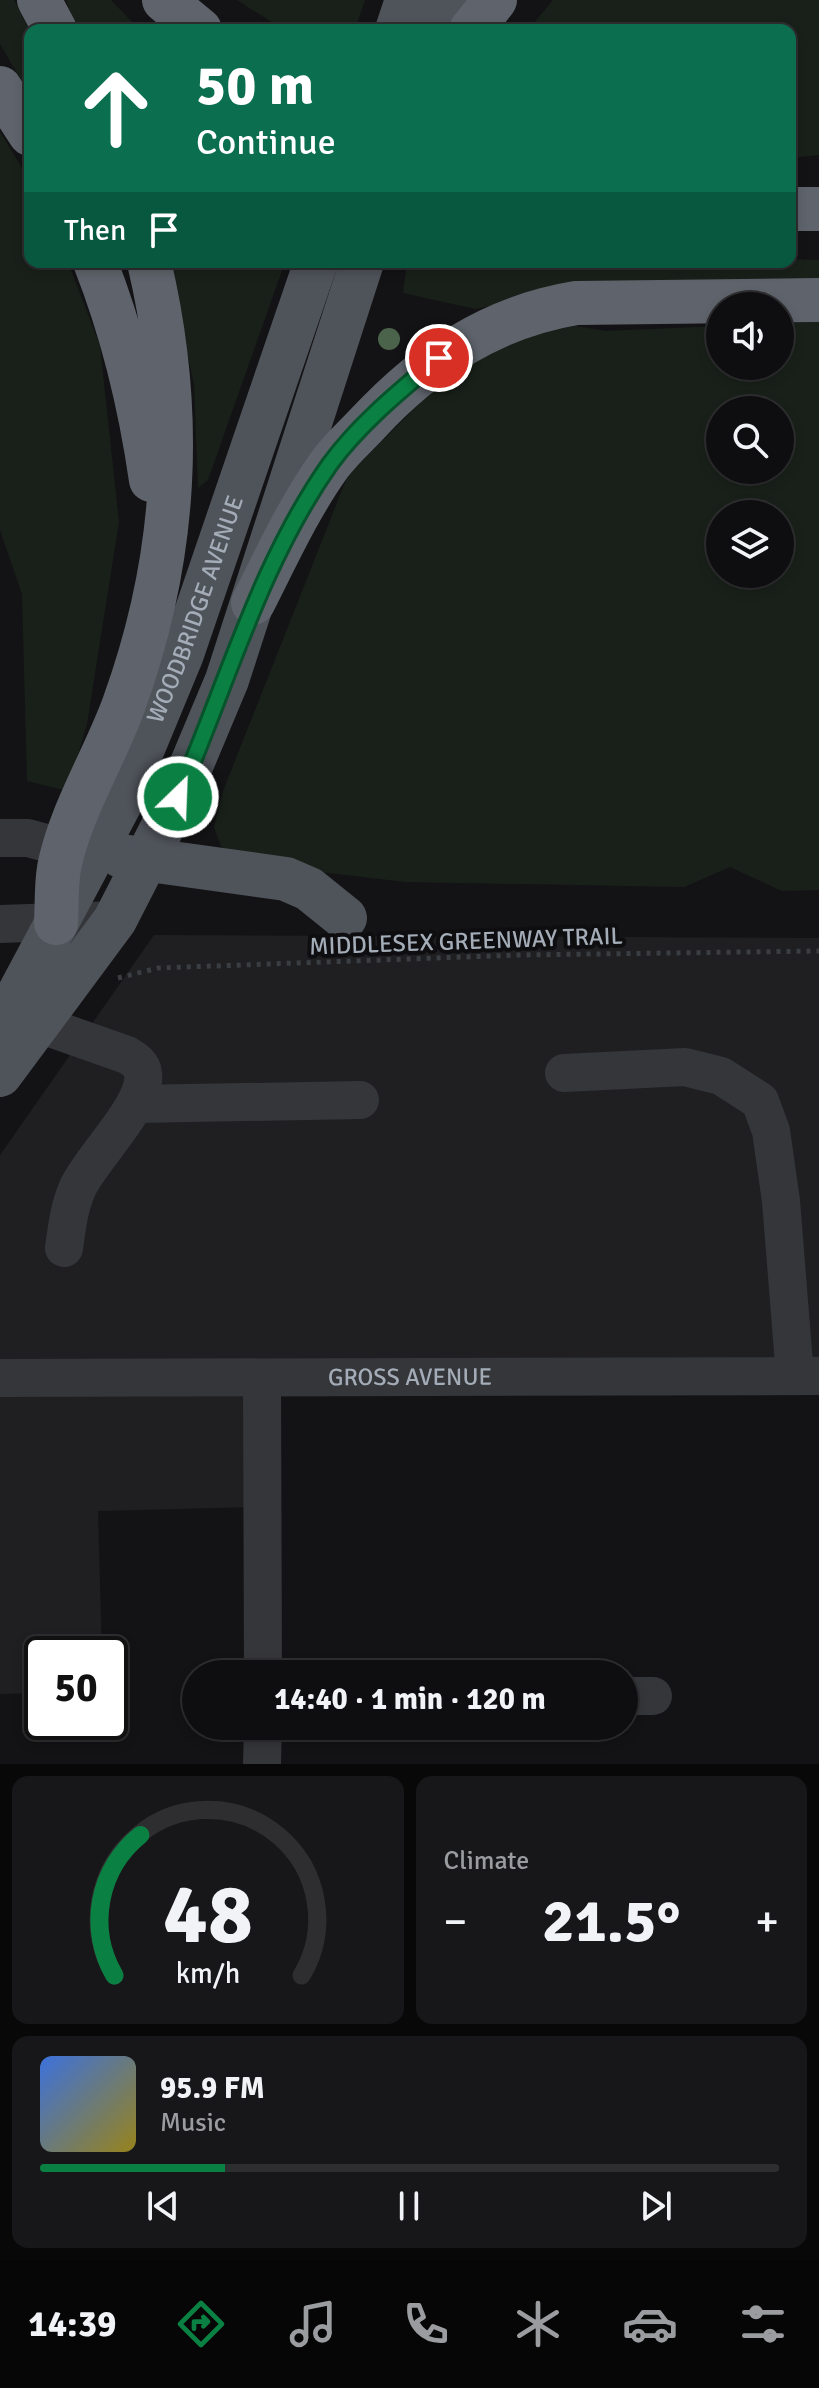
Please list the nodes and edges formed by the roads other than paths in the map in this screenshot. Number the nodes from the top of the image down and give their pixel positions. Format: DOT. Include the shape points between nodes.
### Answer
graph roads {
  1 [pos="39,0"];
  2 [pos="164,0"];
  3 [pos="407,0"];
  4 [pos="448,0"];
  5 [pos="495,0"];
  6 [pos="52,24"];
  7 [pos="193,24"];
  8 [pos="399,24"];
  9 [pos="440,24"];
  10 [pos="476,24"];
  11 [pos="0,88"];
  12 [pos="24,125"];
  13 [pos="97,268"];
  14 [pos="150,268"];
  15 [pos="314,268"];
  16 [pos="360,268"];
  17 [pos="819,300"];
  18 [pos="253,603"];
  19 [pos="151,606"];
  20 [pos="0,838"];
  21 [pos="80,852"];
  22 [pos="147,857"];
  23 [pos="345,918"];
  24 [pos="115,920"];
  25 [pos="56,923"];
  26 [pos="0,924"];
  27 [pos="19,1026"];
  28 [pos="564,1073"];
  29 [pos="0,1075"];
  30 [pos="360,1100"];
  31 [pos="135,1104"];
  32 [pos="64,1248"];
  33 [pos="807,1376"];
  34 [pos="0,1378"];
  35 [pos="262,1379"];
  36 [pos="263,1660"];
  37 [pos="263,1740"];
  38 [pos="262,1764"];
  1 -- 6 [label="highway"];
  2 -- 7 [label="highway"];
  3 -- 8 [label="main road"];
  4 -- 9 [label="main road"];
  5 -- 10 [label="highway"];
  11 -- 12 [label="highway"];
  13 -- 19 [label="highway" via="115,312 144,429 154,529"];
  14 -- 19 [label="highway" via="169,362 173,427 172,483"];
  15 -- 21 [label="main road, WOODBRIDGE AVENUE" via="182,654 120,804"];
  16 -- 18 [label="main road, WOODBRIDGE AVENUE"];
  17 -- 18 [label="highway" via="576,303 489,328 439,358 391,398 331,463"];
  18 -- 22 [label="main road, WOODBRIDGE AVENUE" via="201,744"];
  19 -- 21 [label="highway"];
  20 -- 21 [label="street" via="28,838"];
  21 -- 22 [label="main road"];
  21 -- 25 [label="highway" via="59,869"];
  22 -- 23 [label="main road" via="286,879 309,889"];
  22 -- 24 [label="main road, WOODBRIDGE AVENUE"];
  24 -- 25 [label="street"];
  24 -- 27 [label="main road, WOODBRIDGE AVENUE"];
  25 -- 26 [label="street"];
  25 -- 27 [label="main road, WOODBRIDGE AVENUE"];
  27 -- 29 [label="main road, WOODBRIDGE AVENUE"];
  27 -- 31 [label="street" via="138,1062 143,1073"];
  28 -- 33 [label="street" via="685,1067 721,1076 760,1101 771,1131"];
  30 -- 31 [label="street"];
  31 -- 32 [label="street" via="78,1187"];
  33 -- 35 [label="street, GROSS AVENUE"];
  34 -- 35 [label="street, GROSS AVENUE"];
  35 -- 36 [label="street"];
  37 -- 38 [label="street"];
}
